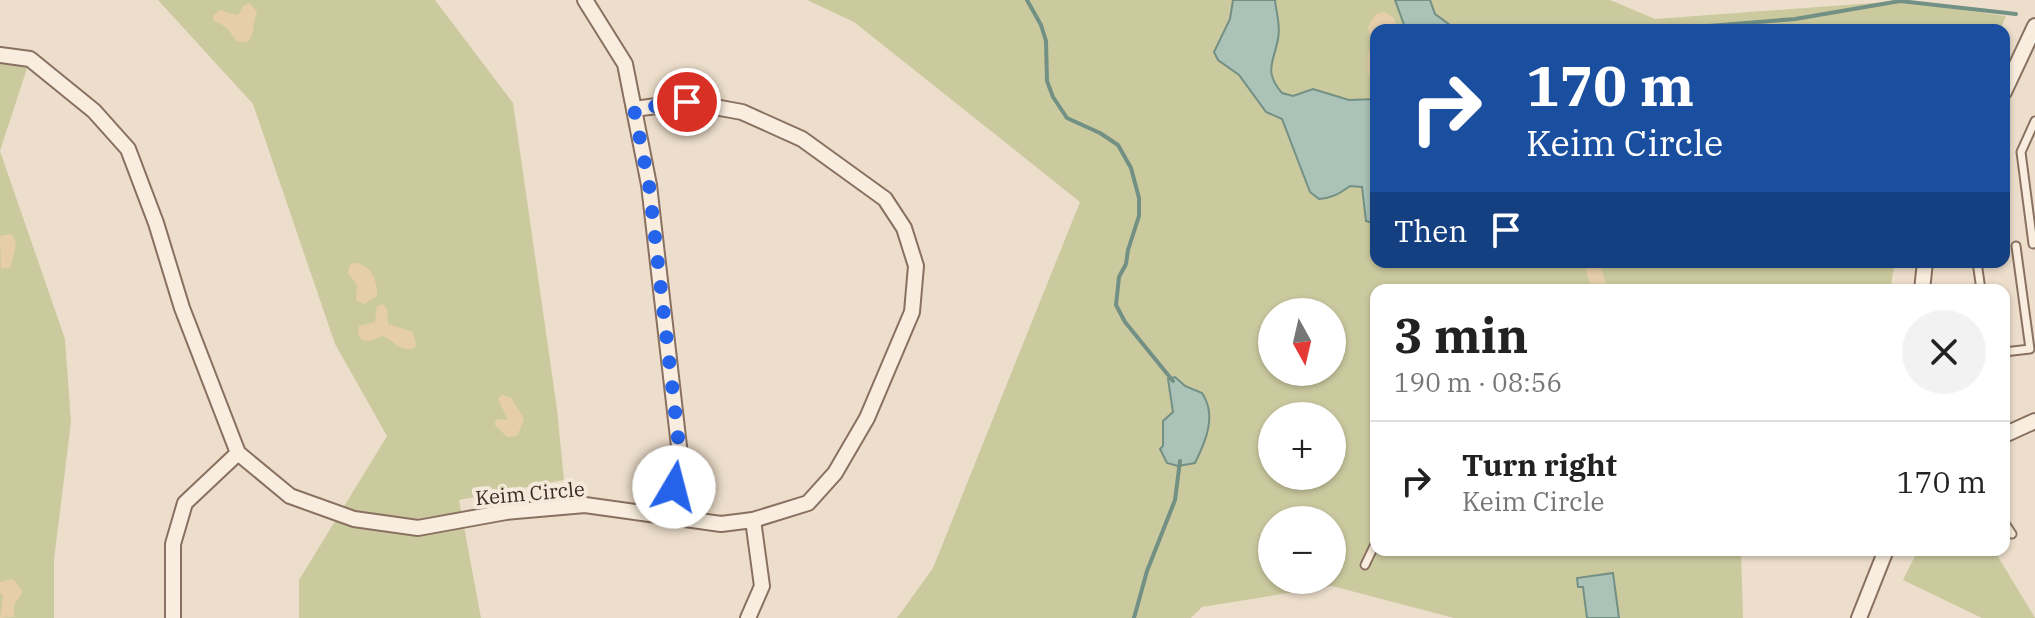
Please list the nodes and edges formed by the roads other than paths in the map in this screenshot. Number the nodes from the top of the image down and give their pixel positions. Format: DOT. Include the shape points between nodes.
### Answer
graph roads {
  1 [pos="585,0"];
  2 [pos="2035,26"];
  3 [pos="0,55"];
  4 [pos="2010,79"];
  5 [pos="634,109"];
  6 [pos="2035,121"];
  7 [pos="2033,244"];
  8 [pos="2016,246"];
  9 [pos="2010,351"];
  10 [pos="2035,421"];
  11 [pos="2010,432"];
  12 [pos="238,453"];
  13 [pos="667,518"];
  14 [pos="753,520"];
  15 [pos="2010,531"];
  16 [pos="2012,534"];
  17 [pos="1370,555"];
  18 [pos="1881,556"];
  19 [pos="1365,565"];
  20 [pos="173,618"];
  21 [pos="748,618"];
  22 [pos="1859,618"];
  1 -- 5 [label="street" via="625,64"];
  2 -- 4 [label="street"];
  3 -- 12 [label="street, Keim Circle" via="30,59 94,111 128,149"];
  5 -- 13 [label="street" via="649,185 680,455"];
  5 -- 14 [label="street, Keim Circle" via="701,104 742,112 802,139 885,199 904,228 916,266 912,312 867,418 835,473 808,503"];
  6 -- 7 [label="lane" via="2021,152"];
  8 -- 9 [label="lane" via="2030,349"];
  10 -- 11 [label="street"];
  12 -- 13 [label="street, Keim Circle" via="290,496 354,519 418,528 585,505"];
  12 -- 20 [label="street" via="185,503 173,544"];
  13 -- 14 [label="street, Keim Circle" via="721,524"];
  14 -- 21 [label="street" via="762,586"];
  15 -- 16 [label="lane"];
  17 -- 19 [label="lane"];
  18 -- 22 [label="street"];
}
